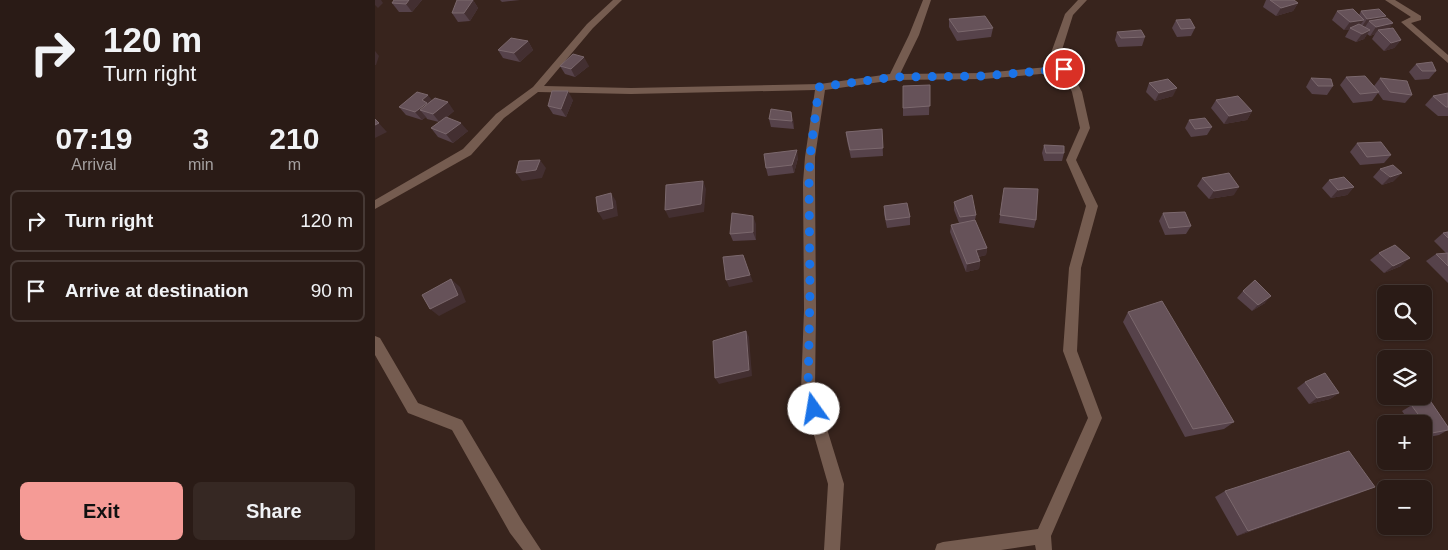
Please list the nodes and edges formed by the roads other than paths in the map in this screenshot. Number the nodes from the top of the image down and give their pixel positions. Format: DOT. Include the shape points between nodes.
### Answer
graph roads {
  1 [pos="618,0"];
  2 [pos="927,0"];
  3 [pos="1083,0"];
  4 [pos="1389,0"];
  5 [pos="1448,60"];
  6 [pos="1064,69"];
  7 [pos="894,77"];
  8 [pos="819,87"];
  9 [pos="536,89"];
  10 [pos="375,205"];
  11 [pos="375,342"];
  12 [pos="1043,543"];
  13 [pos="533,550"];
  14 [pos="832,550"];
  15 [pos="943,550"];
  1 -- 9 [label="street" via="590,26"];
  2 -- 7 [label="street"];
  3 -- 6 [label="street" via="1069,14 1056,53"];
  4 -- 5 [label="street" via="1418,18 1405,22"];
  6 -- 7 [label="street" via="984,76"];
  6 -- 12 [label="street" via="1077,92 1085,128 1071,160 1092,206 1075,268 1070,351 1095,418"];
  7 -- 8 [label="street"];
  8 -- 9 [label="street" via="631,91"];
  8 -- 14 [label="street" via="809,174 808,390 836,484"];
  9 -- 10 [label="street" via="500,116 467,152"];
  11 -- 13 [label="street" via="413,408 457,425 516,527"];
  12 -- 15 [label="street"];
}
